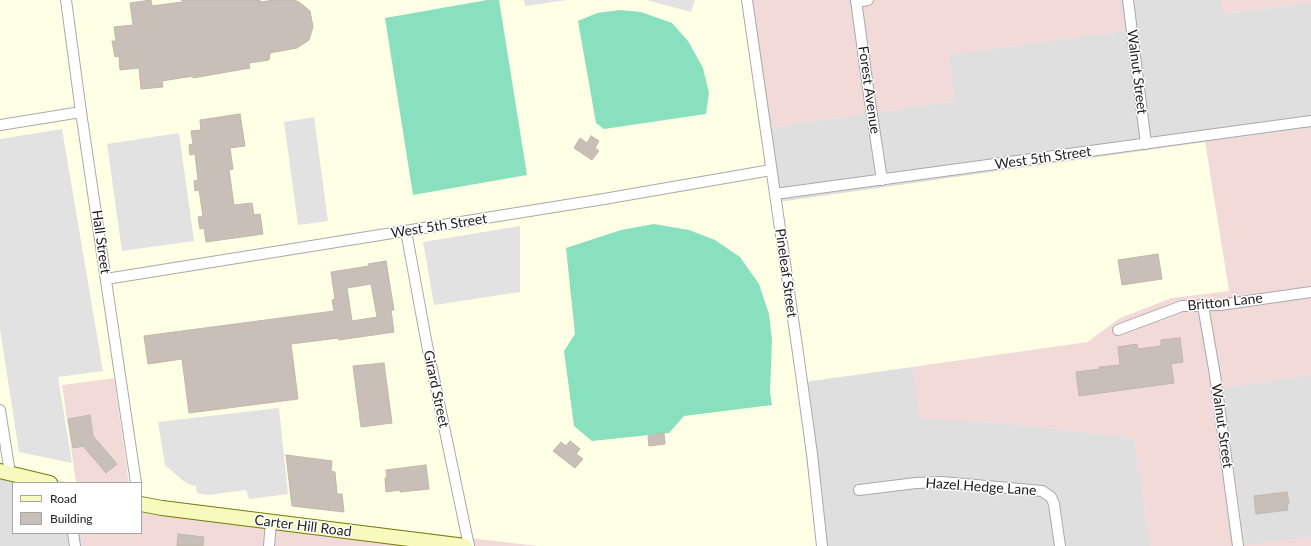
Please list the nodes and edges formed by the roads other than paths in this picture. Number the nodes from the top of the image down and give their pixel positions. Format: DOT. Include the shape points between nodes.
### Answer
graph roads {
  1 [pos="66,0"];
  2 [pos="747,0"];
  3 [pos="868,0"];
  4 [pos="1128,0"];
  5 [pos="856,1"];
  6 [pos="81,112"];
  7 [pos="1311,121"];
  8 [pos="0,125"];
  9 [pos="1146,144"];
  10 [pos="771,170"];
  11 [pos="882,180"];
  12 [pos="775,194"];
  13 [pos="406,231"];
  14 [pos="106,279"];
  15 [pos="1311,292"];
  16 [pos="1203,306"];
  17 [pos="1118,330"];
  18 [pos="0,410"];
  19 [pos="5,472"];
  20 [pos="46,482"];
  21 [pos="136,482"];
  22 [pos="859,490"];
  23 [pos="142,504"];
  24 [pos="270,522"];
  25 [pos="73,534"];
  26 [pos="75,546"];
  27 [pos="269,546"];
  28 [pos="465,546"];
  29 [pos="469,546"];
  30 [pos="822,546"];
  31 [pos="1060,546"];
  32 [pos="1238,546"];
  1 -- 6 [label="street, Hall Street"];
  2 -- 10 [label="street, Pineleaf Street"];
  3 -- 5 [label="street"];
  4 -- 9 [label="street, Walnut Street"];
  5 -- 11 [label="street, Forest Avenue"];
  6 -- 8 [label="street"];
  6 -- 14 [label="street, Hall Street"];
  7 -- 9 [label="street, West 5th Street"];
  9 -- 11 [label="street, West 5th Street"];
  10 -- 12 [label="street, Pineleaf Street"];
  10 -- 13 [label="street, West 5th Street"];
  11 -- 12 [label="street, West 5th Street"];
  12 -- 30 [label="street, Pineleaf Street" via="812,454"];
  13 -- 14 [label="street, West 5th Street"];
  13 -- 29 [label="street, Girard Street"];
  14 -- 21 [label="street, Hall Street"];
  15 -- 16 [label="street, Britton Lane"];
  16 -- 17 [label="street, Britton Lane" via="1182,306"];
  16 -- 32 [label="street, Walnut Street"];
  18 -- 19 [label="street"];
  19 -- 20 [label="main road"];
  22 -- 31 [label="street, Hazel Hedge Lane" via="942,482 1042,491 1051,497 1054,504"];
  23 -- 24 [label="main road, Carter Hill Road"];
  24 -- 27 [label="street"];
  24 -- 28 [label="main road, Carter Hill Road"];
  25 -- 26 [label="street"];
}
